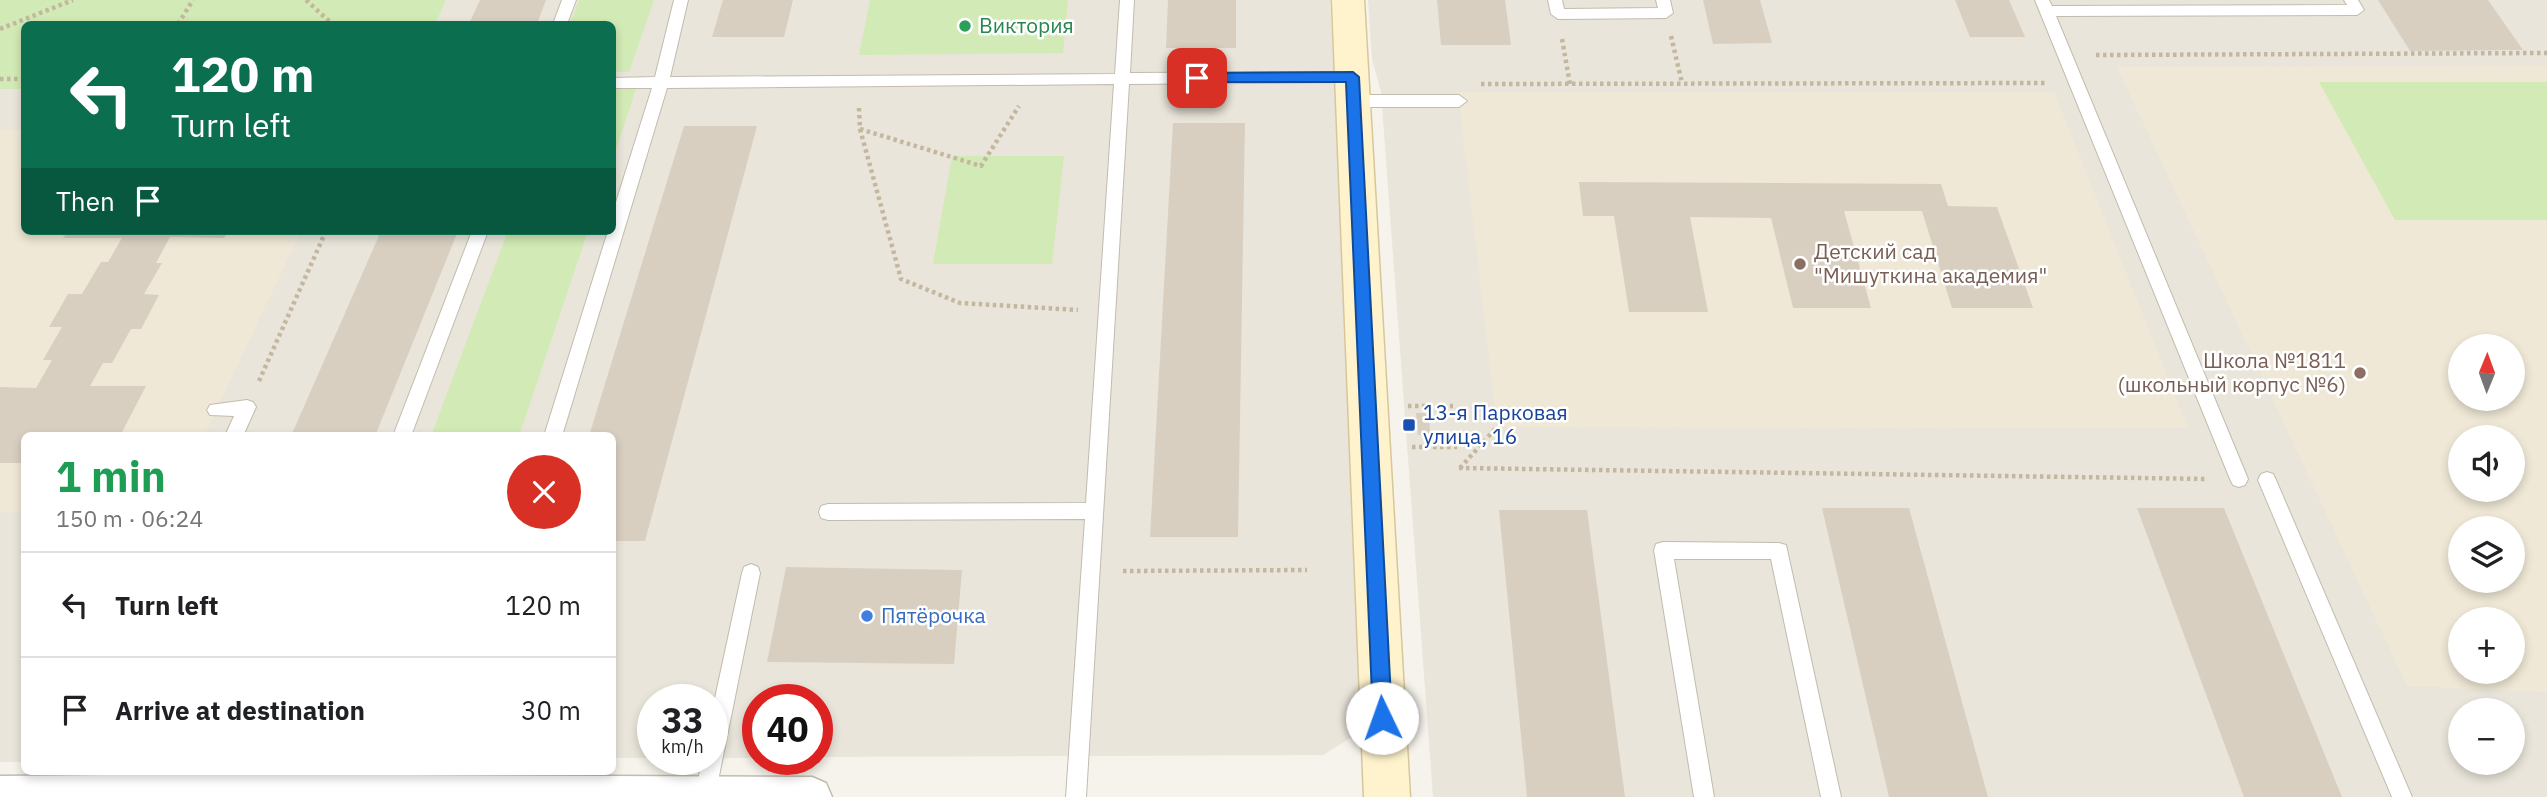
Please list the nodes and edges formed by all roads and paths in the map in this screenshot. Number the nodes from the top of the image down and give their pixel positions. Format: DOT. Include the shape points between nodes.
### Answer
graph roads {
  1 [pos="73,0"];
  2 [pos="193,0"];
  3 [pos="306,0"];
  4 [pos="569,0"];
  5 [pos="681,0"];
  6 [pos="1128,0"];
  7 [pos="1348,0"];
  8 [pos="2351,0"];
  9 [pos="2144,5"];
  10 [pos="2044,6"];
  11 [pos="1556,7"];
  12 [pos="1664,7"];
  13 [pos="180,21"];
  14 [pos="329,21"];
  15 [pos="561,21"];
  16 [pos="0,29"];
  17 [pos="2547,53"];
  18 [pos="2089,55"];
  19 [pos="1123,78"];
  20 [pos="0,79"];
  21 [pos="21,79"];
  22 [pos="1037,79"];
  23 [pos="857,81"];
  24 [pos="616,83"];
  25 [pos="661,83"];
  26 [pos="1682,83"];
  27 [pos="2078,83"];
  28 [pos="1479,84"];
  29 [pos="1570,84"];
  30 [pos="1353,89"];
  31 [pos="1459,102"];
  32 [pos="860,128"];
  33 [pos="616,230"];
  34 [pos="324,235"];
  35 [pos="478,235"];
  36 [pos="614,235"];
  37 [pos="1107,312"];
  38 [pos="247,407"];
  39 [pos="1453,407"];
  40 [pos="216,410"];
  41 [pos="1408,415"];
  42 [pos="1497,427"];
  43 [pos="236,432"];
  44 [pos="404,432"];
  45 [pos="554,432"];
  46 [pos="1410,436"];
  47 [pos="1457,447"];
  48 [pos="2239,480"];
  49 [pos="2267,480"];
  50 [pos="1095,511"];
  51 [pos="828,512"];
  52 [pos="1307,570"];
  53 [pos="1091,572"];
  54 [pos="751,573"];
  55 [pos="84,775"];
  56 [pos="208,795"];
  57 [pos="0,796"];
  58 [pos="318,796"];
  59 [pos="705,796"];
  60 [pos="74,797"];
  61 [pos="757,797"];
  62 [pos="812,797"];
  63 [pos="1076,797"];
  64 [pos="1387,797"];
  65 [pos="1704,797"];
  66 [pos="1831,797"];
  67 [pos="2402,797"];
  1 -- 16 [label="path"];
  2 -- 13 [label="path"];
  3 -- 14 [label="path"];
  4 -- 15 [label="lane"];
  5 -- 25 [label="lane"];
  6 -- 19 [label="lane"];
  7 -- 30 [label="street"];
  8 -- 9 [label="lane" via="2357,10"];
  9 -- 10 [label="lane"];
  10 -- 27 [label="lane"];
  11 -- 12 [label="lane"];
  11 -- 29 [label="path"];
  12 -- 26 [label="path"];
  17 -- 18 [label="path"];
  19 -- 22 [label="lane"];
  19 -- 30 [label="lane"];
  19 -- 37 [label="lane"];
  20 -- 21 [label="path"];
  22 -- 23 [label="lane"];
  22 -- 32 [label="path" via="981,166"];
  23 -- 25 [label="lane"];
  23 -- 32 [label="path"];
  24 -- 25 [label="lane"];
  25 -- 33 [label="lane"];
  26 -- 27 [label="path"];
  26 -- 29 [label="path"];
  27 -- 48 [label="lane"];
  28 -- 29 [label="path"];
  30 -- 31 [label="lane"];
  30 -- 64 [label="street"];
  32 -- 37 [label="path" via="901,279 960,303"];
  34 -- 38 [label="path"];
  35 -- 44 [label="lane"];
  36 -- 45 [label="lane"];
  37 -- 50 [label="lane"];
  38 -- 40 [label="lane"];
  38 -- 43 [label="lane"];
  39 -- 41 [label="path" via="1408,406"];
  42 -- 48 [label="path" via="1459,468"];
  46 -- 47 [label="path" via="1410,447"];
  49 -- 67 [label="lane"];
  50 -- 51 [label="lane"];
  50 -- 53 [label="lane"];
  52 -- 53 [label="path"];
  53 -- 63 [label="lane"];
  54 -- 59 [label="lane"];
  55 -- 60 [label="lane"];
  56 -- 58 [label="street"];
  56 -- 60 [label="street"];
  57 -- 60 [label="street"];
  58 -- 59 [label="street"];
  59 -- 61 [label="street"];
  61 -- 62 [label="street"];
  65 -- 66 [label="lane" via="1664,550 1779,551"];
}
